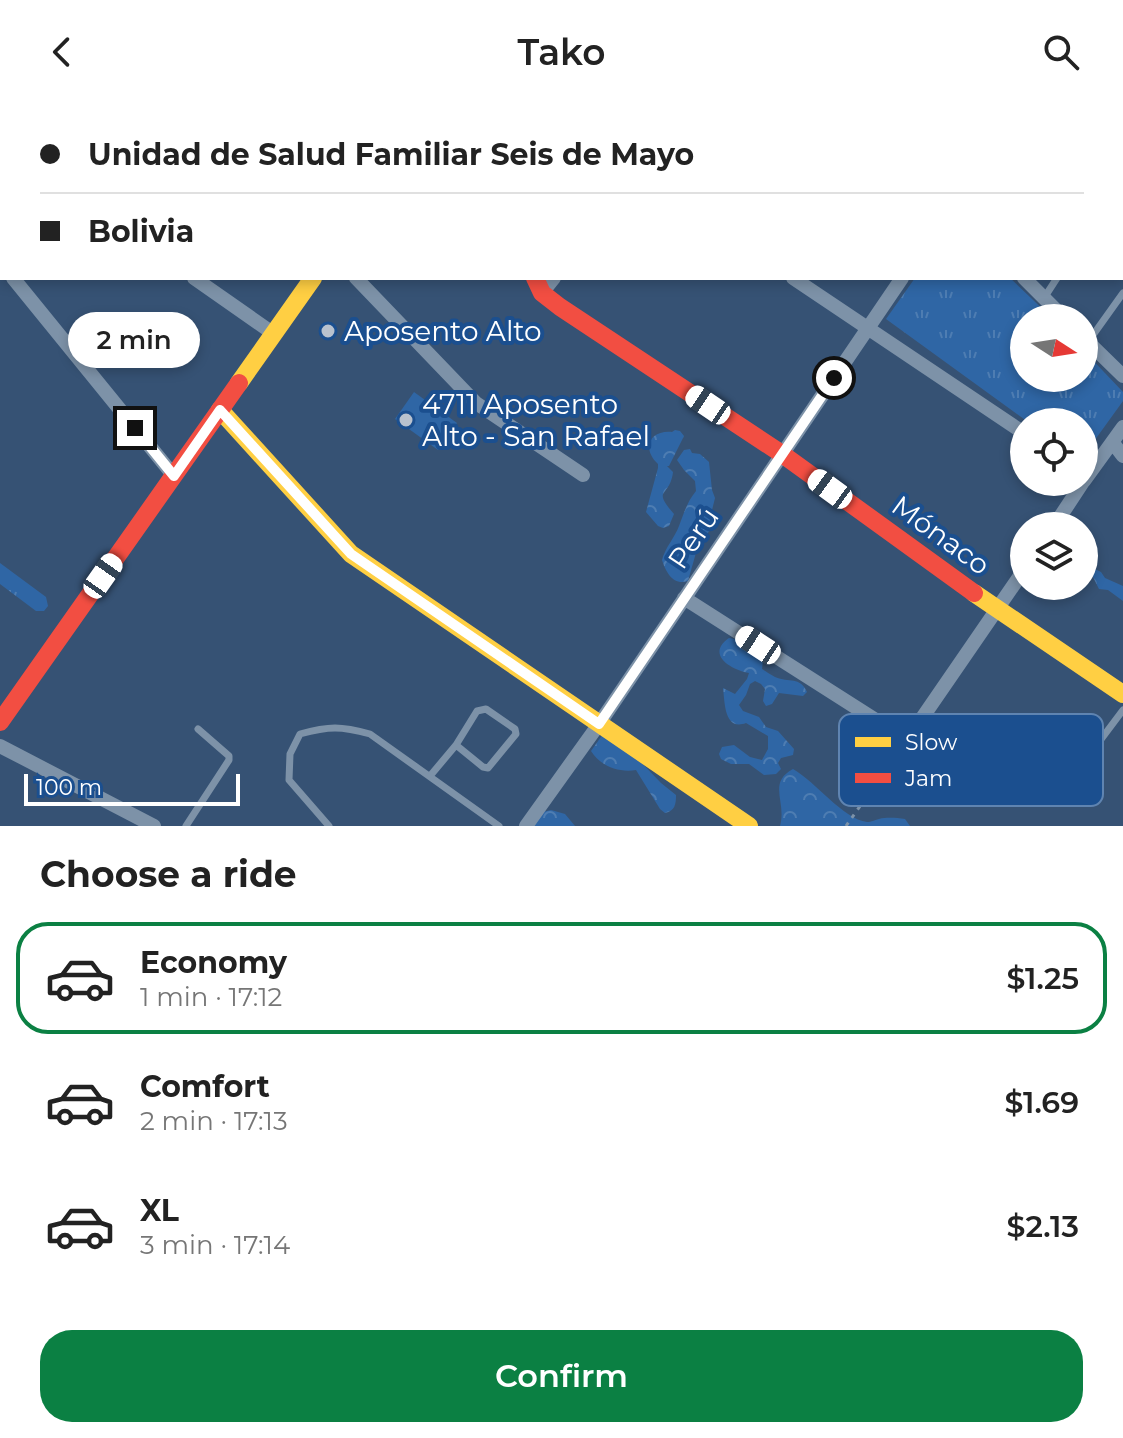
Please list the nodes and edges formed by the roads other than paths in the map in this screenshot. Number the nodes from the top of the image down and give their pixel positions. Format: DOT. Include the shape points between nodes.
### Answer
graph roads {
  1 [pos="15,280"];
  2 [pos="197,280"];
  3 [pos="312,280"];
  4 [pos="358,280"];
  5 [pos="796,280"];
  6 [pos="901,280"];
  7 [pos="1026,280"];
  8 [pos="1056,280"];
  9 [pos="544,283"];
  10 [pos="1123,293"];
  11 [pos="1044,298"];
  12 [pos="1050,304"];
  13 [pos="1098,325"];
  14 [pos="868,327"];
  15 [pos="274,334"];
  16 [pos="1098,352"];
  17 [pos="1123,376"];
  18 [pos="220,410"];
  19 [pos="1010,423"];
  20 [pos="1123,427"];
  21 [pos="1113,443"];
  22 [pos="782,454"];
  23 [pos="1123,456"];
  24 [pos="1098,462"];
  25 [pos="583,475"];
  26 [pos="174,476"];
  27 [pos="1010,591"];
  28 [pos="684,598"];
  29 [pos="997,610"];
  30 [pos="1123,694"];
  31 [pos="1123,710"];
  32 [pos="866,714"];
  33 [pos="925,714"];
  34 [pos="0,722"];
  35 [pos="599,724"];
  36 [pos="198,729"];
  37 [pos="1103,737"];
  38 [pos="456,745"];
  39 [pos="0,746"];
  40 [pos="430,776"];
  41 [pos="154,826"];
  42 [pos="186,826"];
  43 [pos="329,826"];
  44 [pos="499,826"];
  45 [pos="526,826"];
  46 [pos="749,826"];
  1 -- 26 [label="street"];
  2 -- 15 [label="street"];
  3 -- 15 [label="street"];
  4 -- 25 [label="street" via="476,403"];
  5 -- 14 [label="street"];
  6 -- 14 [label="street, Perú"];
  7 -- 11 [label="street"];
  8 -- 11 [label="lane"];
  9 -- 22 [label="street, Mónaco" via="560,307"];
  10 -- 13 [label="lane"];
  11 -- 12 [label="street"];
  14 -- 19 [label="street"];
  14 -- 22 [label="street, Perú"];
  15 -- 18 [label="street"];
  16 -- 17 [label="street"];
  18 -- 26 [label="street"];
  18 -- 35 [label="street" via="351,554"];
  20 -- 21 [label="street"];
  21 -- 23 [label="street"];
  21 -- 24 [label="street"];
  22 -- 28 [label="street, Perú"];
  22 -- 29 [label="street, Mónaco"];
  26 -- 34 [label="street"];
  27 -- 29 [label="street"];
  28 -- 32 [label="street"];
  28 -- 35 [label="street, Perú"];
  29 -- 30 [label="street, Mónaco"];
  29 -- 33 [label="street"];
  31 -- 37 [label="lane"];
  35 -- 45 [label="street, Perú"];
  35 -- 46 [label="street"];
  36 -- 42 [label="lane" via="229,760"];
  38 -- 38 [label="lane" via="477,711 486,709 515,729 488,768"];
  38 -- 40 [label="lane"];
  39 -- 41 [label="street"];
  40 -- 43 [label="lane" via="370,734 347,727 300,734 290,754 289,780"];
  40 -- 44 [label="lane"];
}
